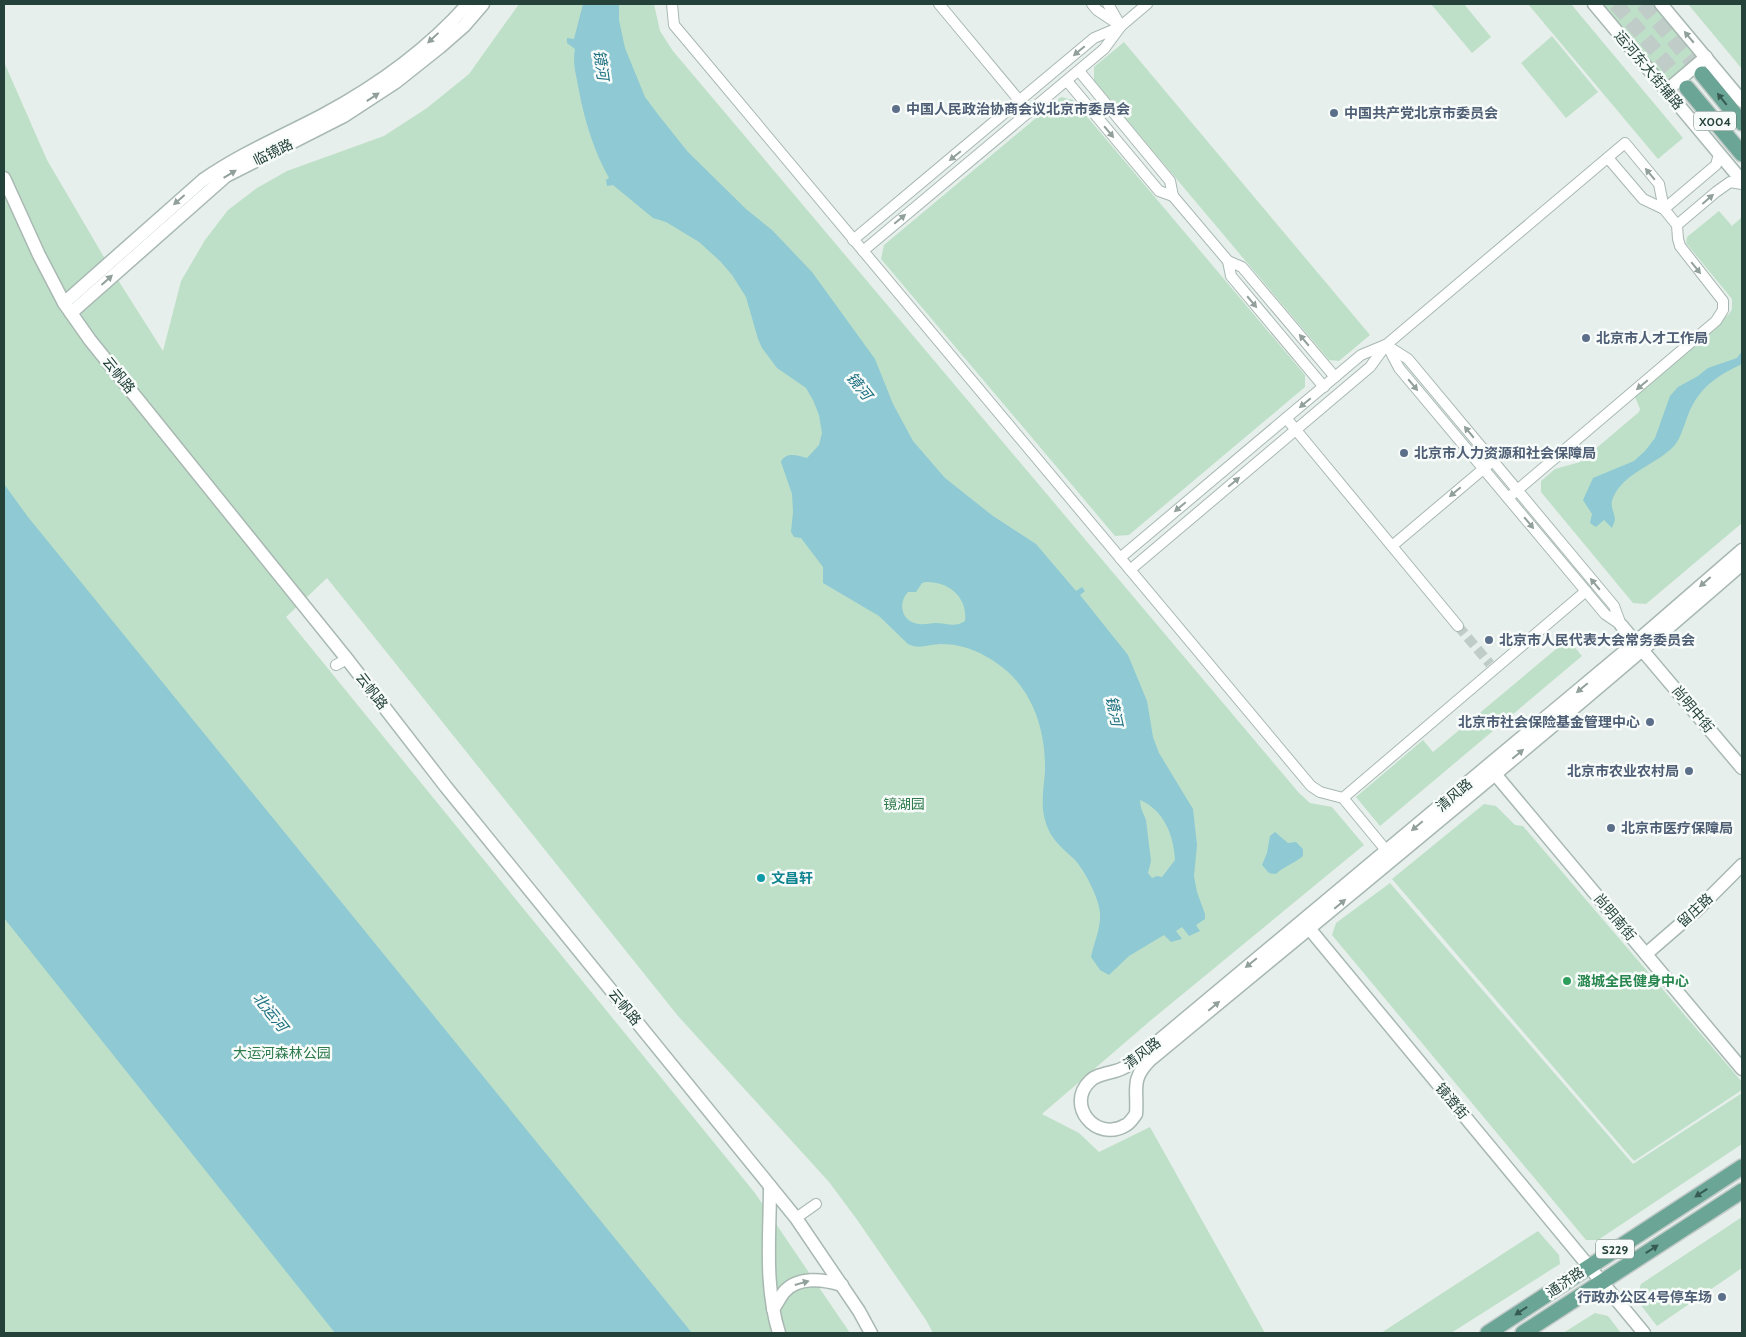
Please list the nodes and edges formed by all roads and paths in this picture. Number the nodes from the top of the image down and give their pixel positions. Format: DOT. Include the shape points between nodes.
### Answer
graph roads {
  1 [pos="468,4"];
  2 [pos="483,4"];
  3 [pos="672,4"];
  4 [pos="939,4"];
  5 [pos="1092,4"];
  6 [pos="1108,4"];
  7 [pos="1147,4"];
  8 [pos="1594,4"];
  9 [pos="1661,4"];
  10 [pos="1121,26"];
  11 [pos="1706,57"];
  12 [pos="1079,71"];
  13 [pos="1702,74"];
  14 [pos="1067,81"];
  15 [pos="1687,88"];
  16 [pos="1666,91"];
  17 [pos="1020,100"];
  18 [pos="1742,101"];
  19 [pos="1029,113"];
  20 [pos="1742,123"];
  21 [pos="1719,154"];
  22 [pos="1742,154"];
  23 [pos="1608,158"];
  24 [pos="4,178"];
  25 [pos="1742,183"];
  26 [pos="1173,196"];
  27 [pos="1664,209"];
  28 [pos="1677,225"];
  29 [pos="854,240"];
  30 [pos="863,251"];
  31 [pos="1228,261"];
  32 [pos="68,308"];
  33 [pos="1386,345"];
  34 [pos="1335,377"];
  35 [pos="1324,387"];
  36 [pos="1286,418"];
  37 [pos="1296,430"];
  38 [pos="1492,461"];
  39 [pos="1483,469"];
  40 [pos="1517,491"];
  41 [pos="1508,498"];
  42 [pos="1392,546"];
  43 [pos="1742,550"];
  44 [pos="1120,558"];
  45 [pos="1742,564"];
  46 [pos="1130,570"];
  47 [pos="1586,591"];
  48 [pos="1621,624"];
  49 [pos="1458,626"];
  50 [pos="1640,646"];
  51 [pos="1742,768"];
  52 [pos="1492,770"];
  53 [pos="1343,798"];
  54 [pos="1390,855"];
  55 [pos="1742,864"];
  56 [pos="1306,924"];
  57 [pos="1646,954"];
  58 [pos="1742,1069"];
  59 [pos="1742,1167"];
  60 [pos="770,1186"];
  61 [pos="1742,1191"];
  62 [pos="816,1204"];
  63 [pos="796,1218"];
  64 [pos="1588,1267"];
  65 [pos="1601,1282"];
  66 [pos="842,1285"];
  67 [pos="773,1309"];
  68 [pos="779,1333"];
  69 [pos="871,1333"];
  70 [pos="1488,1333"];
  71 [pos="1523,1333"];
  72 [pos="1644,1333"];
  1 -- 32 [label="street, 临镜路, one-way" via="432,40 364,91 223,166 203,180"];
  32 -- 2 [label="street, 临镜路, one-way" via="226,176 344,116 396,82 464,26"];
  3 -- 29 [label="street" via="674,25"];
  4 -- 17 [label="street"];
  5 -- 10 [label="street"];
  6 -- 10 [label="street"];
  7 -- 10 [label="street"];
  8 -- 16 [label="street, 运河东大街辅路"];
  11 -- 9 [label="street, one-way"];
  10 -- 12 [label="street" via="1104,50"];
  10 -- 17 [label="street, one-way" via="1094,38"];
  11 -- 16 [label="street"];
  11 -- 18 [label="street"];
  12 -- 14 [label="street"];
  12 -- 26 [label="street" via="1170,181"];
  20 -- 13 [label="main road, X004, one-way"];
  14 -- 19 [label="street"];
  14 -- 26 [label="street, one-way" via="1159,191"];
  15 -- 22 [label="main road, X004"];
  16 -- 21 [label="street, 运河东大街辅路"];
  17 -- 19 [label="street"];
  17 -- 29 [label="street, one-way"];
  30 -- 19 [label="street, one-way"];
  21 -- 25 [label="street, 运河东大街辅路"];
  21 -- 27 [label="street" via="1716,164"];
  23 -- 27 [label="street" via="1643,199"];
  27 -- 23 [label="street, one-way" via="1659,184 1625,143"];
  23 -- 33 [label="street"];
  24 -- 32 [label="street, 云帆路" via="39,255"];
  28 -- 25 [label="street, one-way" via="1730,182"];
  26 -- 31 [label="street"];
  27 -- 28 [label="street"];
  28 -- 40 [label="street, one-way" via="1680,246 1723,301 1723,310 1716,321"];
  29 -- 30 [label="street"];
  30 -- 44 [label="street"];
  34 -- 31 [label="street, one-way" via="1242,267"];
  31 -- 35 [label="street, one-way" via="1231,276"];
  32 -- 60 [label="street, 云帆路" via="341,662"];
  33 -- 34 [label="street" via="1360,355"];
  33 -- 37 [label="street" via="1370,367"];
  38 -- 33 [label="street, one-way" via="1408,359"];
  33 -- 39 [label="street, one-way" via="1399,368"];
  34 -- 35 [label="street"];
  35 -- 36 [label="street, one-way"];
  36 -- 37 [label="street"];
  36 -- 44 [label="street, one-way"];
  37 -- 42 [label="street"];
  46 -- 37 [label="street, one-way"];
  38 -- 39 [label="street"];
  38 -- 40 [label="street"];
  39 -- 41 [label="street"];
  39 -- 42 [label="street, one-way"];
  40 -- 41 [label="street"];
  48 -- 40 [label="street, one-way" via="1614,606"];
  41 -- 47 [label="street, one-way"];
  42 -- 49 [label="street"];
  43 -- 50 [label="street, 清风路, one-way"];
  44 -- 46 [label="street"];
  45 -- 50 [label="street, 清风路"];
  46 -- 53 [label="street" via="1311,786"];
  47 -- 48 [label="street" via="1605,614"];
  47 -- 53 [label="street" via="1492,667"];
  48 -- 50 [label="street, 尚明中街"];
  50 -- 51 [label="street, 尚明中街"];
  50 -- 52 [label="street, 清风路"];
  52 -- 54 [label="street, 清风路"];
  52 -- 57 [label="street, 尚明南街"];
  53 -- 54 [label="street"];
  54 -- 56 [label="street, 清风路"];
  55 -- 57 [label="street, 留庄路" via="1698,909"];
  56 -- 56 [label="street, 清风路, one-way" via="1125,1067 1089,1082 1080,1105 1087,1119 1098,1129 1113,1130 1127,1125 1136,1114 1136,1084 1140,1069"];
  56 -- 64 [label="street, 镜澄街"];
  57 -- 58 [label="street, 尚明南街"];
  59 -- 64 [label="main road, 通济路 / S229, one-way"];
  60 -- 63 [label="street, 云帆路"];
  60 -- 67 [label="street" via="769,1278"];
  65 -- 61 [label="main road, 通济路 / S229, one-way"];
  62 -- 63 [label="street"];
  63 -- 66 [label="street, 云帆路"];
  64 -- 65 [label="street, 镜澄街"];
  64 -- 70 [label="main road, 通济路 / S229, one-way"];
  65 -- 71 [label="main road, 通济路 / S229"];
  65 -- 72 [label="street, 镜澄街"];
  67 -- 66 [label="street, one-way" via="785,1291 799,1282 828,1280"];
  66 -- 69 [label="street, 云帆路"];
  67 -- 68 [label="street"];
}
